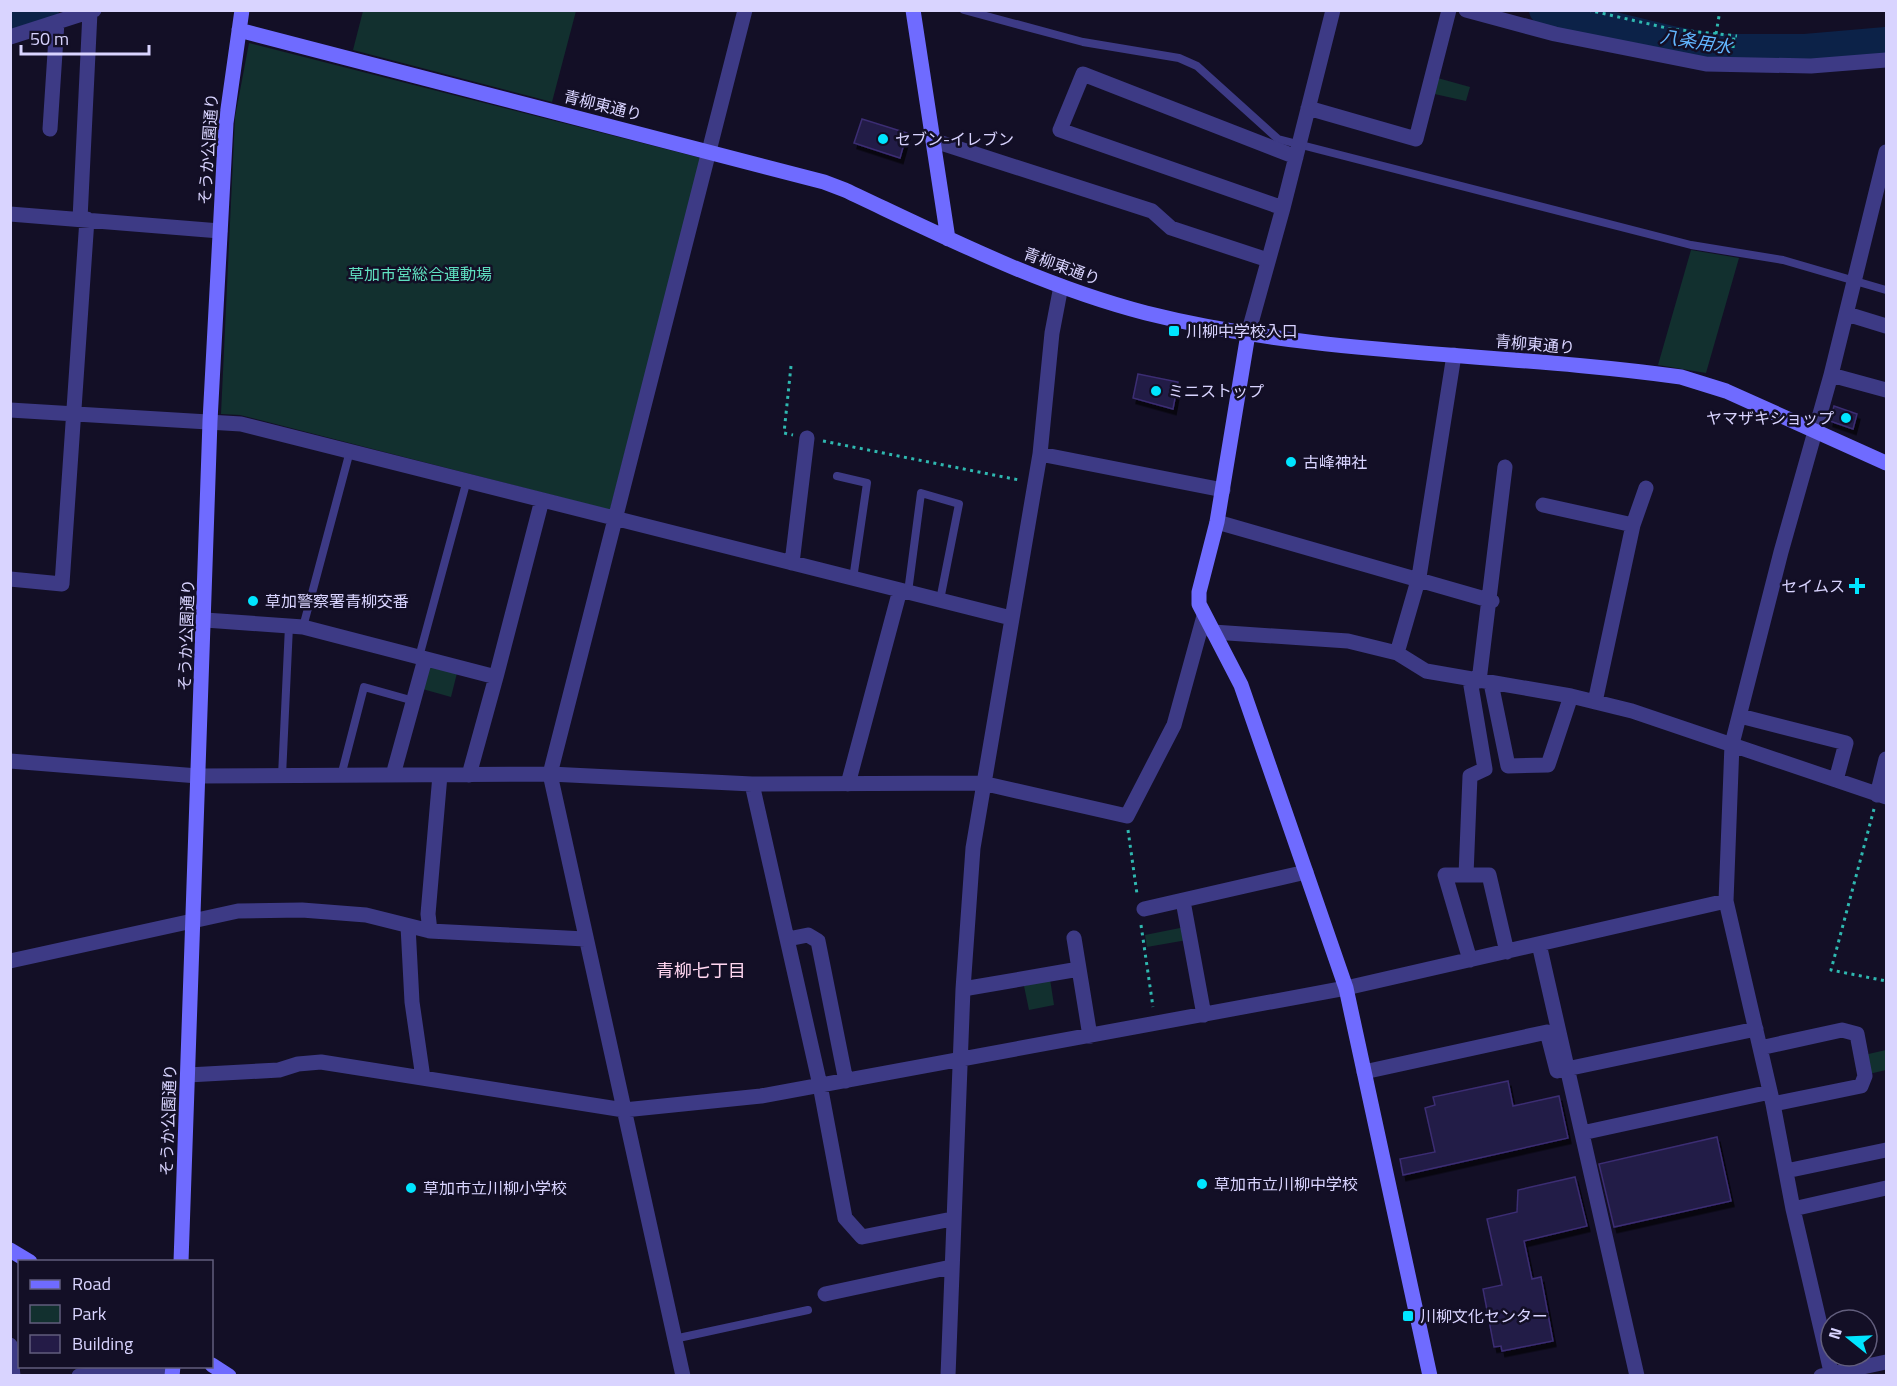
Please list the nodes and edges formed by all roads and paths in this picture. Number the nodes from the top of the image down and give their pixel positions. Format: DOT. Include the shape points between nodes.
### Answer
graph roads {
  1 [pos="242,10"];
  2 [pos="745,10"];
  3 [pos="913,10"];
  4 [pos="964,10"];
  5 [pos="1333,10"];
  6 [pos="1449,10"];
  7 [pos="1466,10"];
  8 [pos="1588,10"];
  9 [pos="1720,10"];
  10 [pos="92,11"];
  11 [pos="57,22"];
  12 [pos="239,30"];
  13 [pos="1716,34"];
  14 [pos="1737,36"];
  15 [pos="10,37"];
  16 [pos="1887,60"];
  17 [pos="1308,108"];
  18 [pos="50,129"];
  19 [pos="935,141"];
  20 [pos="1298,150"];
  21 [pos="711,152"];
  22 [pos="1887,152"];
  23 [pos="1283,208"];
  24 [pos="10,214"];
  25 [pos="83,219"];
  26 [pos="220,231"];
  27 [pos="948,239"];
  28 [pos="1268,260"];
  29 [pos="1855,280"];
  30 [pos="1061,286"];
  31 [pos="1887,291"];
  32 [pos="1846,314"];
  33 [pos="1887,326"];
  34 [pos="1248,334"];
  35 [pos="1454,355"];
  36 [pos="791,366"];
  37 [pos="1831,375"];
  38 [pos="1887,390"];
  39 [pos="74,413"];
  40 [pos="11,414"];
  41 [pos="210,421"];
  42 [pos="1816,432"];
  43 [pos="807,438"];
  44 [pos="350,450"];
  45 [pos="1040,454"];
  46 [pos="1887,464"];
  47 [pos="1505,466"];
  48 [pos="837,476"];
  49 [pos="467,480"];
  50 [pos="1035,483"];
  51 [pos="1647,488"];
  52 [pos="1223,490"];
  53 [pos="542,500"];
  54 [pos="1543,506"];
  55 [pos="615,519"];
  56 [pos="1217,522"];
  57 [pos="1633,525"];
  58 [pos="792,563"];
  59 [pos="10,579"];
  60 [pos="853,579"];
  61 [pos="1418,581"];
  62 [pos="904,591"];
  63 [pos="940,600"];
  64 [pos="1490,601"];
  65 [pos="1204,616"];
  66 [pos="1011,618"];
  67 [pos="204,620"];
  68 [pos="296,626"];
  69 [pos="1213,632"];
  70 [pos="1397,653"];
  71 [pos="422,658"];
  72 [pos="496,677"];
  73 [pos="1480,681"];
  74 [pos="1571,696"];
  75 [pos="414,700"];
  76 [pos="1595,702"];
  77 [pos="1740,716"];
  78 [pos="1732,744"];
  79 [pos="1887,759"];
  80 [pos="10,761"];
  81 [pos="550,774"];
  82 [pos="393,775"];
  83 [pos="440,775"];
  84 [pos="469,775"];
  85 [pos="198,776"];
  86 [pos="282,776"];
  87 [pos="341,776"];
  88 [pos="1836,780"];
  89 [pos="982,783"];
  90 [pos="752,784"];
  91 [pos="848,784"];
  92 [pos="1882,796"];
  93 [pos="1306,872"];
  94 [pos="1466,875"];
  95 [pos="1183,901"];
  96 [pos="1726,901"];
  97 [pos="1144,909"];
  98 [pos="194,921"];
  99 [pos="408,926"];
  100 [pos="429,931"];
  101 [pos="1074,938"];
  102 [pos="585,939"];
  103 [pos="788,939"];
  104 [pos="1539,944"];
  105 [pos="1507,952"];
  106 [pos="1470,960"];
  107 [pos="10,961"];
  108 [pos="1080,969"];
  109 [pos="1887,981"];
  110 [pos="1346,988"];
  111 [pos="963,989"];
  112 [pos="1204,1015"];
  113 [pos="1756,1029"];
  114 [pos="1090,1036"];
  115 [pos="1760,1048"];
  116 [pos="960,1059"];
  117 [pos="1568,1069"];
  118 [pos="1364,1071"];
  119 [pos="188,1075"];
  120 [pos="423,1078"];
  121 [pos="846,1081"];
  122 [pos="820,1085"];
  123 [pos="1772,1098"];
  124 [pos="624,1110"];
  125 [pos="1582,1133"];
  126 [pos="1887,1150"];
  127 [pos="1786,1171"];
  128 [pos="1887,1188"];
  129 [pos="1793,1209"];
  130 [pos="952,1219"];
  131 [pos="10,1250"];
  132 [pos="27,1260"];
  133 [pos="181,1260"];
  134 [pos="951,1267"];
  135 [pos="825,1294"];
  136 [pos="808,1310"];
  137 [pos="674,1339"];
  138 [pos="10,1345"];
  139 [pos="1887,1362"];
  140 [pos="213,1366"];
  141 [pos="172,1370"];
  142 [pos="1828,1375"];
  143 [pos="13,1376"];
  144 [pos="79,1376"];
  145 [pos="229,1376"];
  146 [pos="683,1376"];
  147 [pos="948,1376"];
  148 [pos="1430,1376"];
  149 [pos="1636,1376"];
  1 -- 12 [label="street, そうか公園通り"];
  2 -- 21 [label="street"];
  3 -- 19 [label="street"];
  4 -- 20 [label="lane" via="1083,42 1179,58 1197,66 1278,139"];
  5 -- 17 [label="street"];
  6 -- 17 [label="street" via="1416,139"];
  7 -- 16 [label="street" via="1555,34 1706,63 1811,66"];
  8 -- 13 [label="path" via="1671,29"];
  9 -- 13 [label="path"];
  10 -- 11 [label="street"];
  10 -- 25 [label="street"];
  11 -- 15 [label="street"];
  11 -- 18 [label="street"];
  12 -- 21 [label="street, 青柳東通り"];
  12 -- 26 [label="street, そうか公園通り" via="226,123"];
  13 -- 14 [label="path"];
  17 -- 20 [label="street"];
  19 -- 27 [label="street"];
  19 -- 28 [label="street" via="1152,211 1172,228"];
  20 -- 23 [label="street"];
  20 -- 23 [label="street" via="1083,74 1060,130"];
  20 -- 29 [label="lane" via="1691,245 1783,260"];
  21 -- 27 [label="street, 青柳東通り" via="845,190"];
  21 -- 55 [label="street"];
  22 -- 29 [label="street"];
  23 -- 28 [label="street"];
  24 -- 25 [label="street"];
  25 -- 26 [label="street"];
  25 -- 39 [label="street"];
  26 -- 41 [label="street, そうか公園通り"];
  27 -- 30 [label="street, 青柳東通り"];
  28 -- 34 [label="street"];
  29 -- 31 [label="lane"];
  29 -- 32 [label="street"];
  30 -- 34 [label="street, 青柳東通り" via="1146,312"];
  30 -- 45 [label="street" via="1052,333"];
  32 -- 33 [label="street"];
  32 -- 37 [label="street"];
  34 -- 35 [label="street, 青柳東通り"];
  34 -- 52 [label="street"];
  35 -- 42 [label="street, 青柳東通り" via="1681,376 1726,391"];
  35 -- 61 [label="street"];
  36 -- 43 [label="path" via="784,433"];
  37 -- 38 [label="street"];
  37 -- 42 [label="street"];
  39 -- 40 [label="street"];
  39 -- 41 [label="street"];
  39 -- 59 [label="street" via="62,584"];
  41 -- 44 [label="street" via="241,424"];
  41 -- 67 [label="street, そうか公園通り"];
  42 -- 46 [label="street, 青柳東通り"];
  42 -- 77 [label="street"];
  43 -- 50 [label="path"];
  43 -- 58 [label="street"];
  44 -- 49 [label="street"];
  44 -- 68 [label="lane"];
  45 -- 50 [label="street"];
  45 -- 52 [label="street"];
  47 -- 64 [label="street"];
  48 -- 60 [label="lane" via="867,483"];
  49 -- 53 [label="street"];
  49 -- 71 [label="lane"];
  50 -- 66 [label="street"];
  51 -- 57 [label="street"];
  52 -- 56 [label="street"];
  53 -- 55 [label="street"];
  53 -- 72 [label="street"];
  54 -- 57 [label="street"];
  55 -- 58 [label="street"];
  55 -- 81 [label="street"];
  56 -- 61 [label="street"];
  56 -- 65 [label="street" via="1199,592"];
  57 -- 76 [label="street"];
  58 -- 60 [label="street"];
  60 -- 62 [label="street"];
  61 -- 64 [label="street"];
  61 -- 70 [label="street"];
  62 -- 63 [label="street"];
  62 -- 63 [label="lane" via="921,493 959,504"];
  62 -- 91 [label="street"];
  63 -- 66 [label="street"];
  64 -- 73 [label="street"];
  65 -- 69 [label="street"];
  65 -- 89 [label="street" via="1174,724 1127,816"];
  66 -- 89 [label="street"];
  67 -- 68 [label="street"];
  67 -- 85 [label="street, そうか公園通り"];
  68 -- 71 [label="street"];
  68 -- 86 [label="lane"];
  69 -- 70 [label="street" via="1348,641"];
  69 -- 93 [label="street" via="1241,685"];
  70 -- 73 [label="street" via="1426,670"];
  71 -- 72 [label="street"];
  71 -- 75 [label="street"];
  72 -- 84 [label="street"];
  73 -- 74 [label="street"];
  73 -- 74 [label="street" via="1508,766 1548,765"];
  73 -- 94 [label="street" via="1485,769 1470,776"];
  74 -- 76 [label="street"];
  75 -- 82 [label="street"];
  75 -- 87 [label="lane" via="364,687"];
  76 -- 78 [label="street"];
  77 -- 78 [label="street"];
  77 -- 88 [label="street" via="1846,743"];
  78 -- 88 [label="street"];
  78 -- 96 [label="street"];
  79 -- 92 [label="street"];
  80 -- 85 [label="street"];
  81 -- 84 [label="street"];
  81 -- 90 [label="street"];
  81 -- 102 [label="street"];
  82 -- 83 [label="street"];
  82 -- 87 [label="street"];
  83 -- 84 [label="street"];
  83 -- 100 [label="street"];
  85 -- 86 [label="street"];
  85 -- 98 [label="street, そうか公園通り"];
  86 -- 87 [label="street"];
  88 -- 92 [label="street"];
  89 -- 91 [label="street"];
  89 -- 111 [label="street"];
  90 -- 91 [label="street"];
  90 -- 103 [label="street"];
  92 -- 109 [label="path" via="1831,970"];
  93 -- 95 [label="street"];
  93 -- 110 [label="street"];
  94 -- 105 [label="street" via="1490,875"];
  94 -- 106 [label="street" via="1445,875"];
  95 -- 97 [label="street"];
  95 -- 112 [label="street"];
  96 -- 104 [label="street"];
  96 -- 113 [label="street"];
  98 -- 99 [label="street" via="237,911 302,910 366,915"];
  98 -- 107 [label="street"];
  98 -- 119 [label="street, そうか公園通り"];
  99 -- 100 [label="street"];
  99 -- 120 [label="street" via="412,1002"];
  100 -- 102 [label="street"];
  101 -- 108 [label="street"];
  102 -- 124 [label="street"];
  103 -- 121 [label="street" via="808,935 818,941"];
  103 -- 122 [label="street"];
  104 -- 105 [label="street"];
  104 -- 117 [label="street"];
  105 -- 106 [label="street"];
  106 -- 110 [label="street"];
  108 -- 111 [label="street"];
  108 -- 114 [label="street"];
  110 -- 112 [label="street"];
  110 -- 118 [label="street"];
  111 -- 116 [label="street"];
  112 -- 114 [label="street"];
  113 -- 115 [label="street"];
  113 -- 117 [label="street"];
  114 -- 116 [label="street"];
  115 -- 123 [label="street"];
  115 -- 123 [label="street" via="1842,1030 1857,1034 1865,1076 1861,1086"];
  116 -- 121 [label="street"];
  116 -- 130 [label="street"];
  117 -- 118 [label="street" via="1557,1071 1547,1032"];
  117 -- 125 [label="street"];
  118 -- 148 [label="street"];
  119 -- 120 [label="street" via="279,1070 321,1062"];
  119 -- 133 [label="street, そうか公園通り"];
  120 -- 124 [label="street"];
  121 -- 122 [label="street"];
  122 -- 124 [label="street" via="762,1096"];
  122 -- 130 [label="street" via="845,1218 862,1237"];
  123 -- 125 [label="street"];
  123 -- 127 [label="street"];
  124 -- 137 [label="street"];
  125 -- 149 [label="street"];
  126 -- 127 [label="street"];
  127 -- 129 [label="street"];
  128 -- 129 [label="street"];
  129 -- 142 [label="street"];
  130 -- 134 [label="street"];
  131 -- 132 [label="street"];
  134 -- 135 [label="street"];
  134 -- 147 [label="street"];
  136 -- 137 [label="lane"];
  137 -- 146 [label="street"];
  138 -- 143 [label="street"];
  139 -- 142 [label="street"];
  140 -- 145 [label="street"];
  141 -- 144 [label="street"];
}
